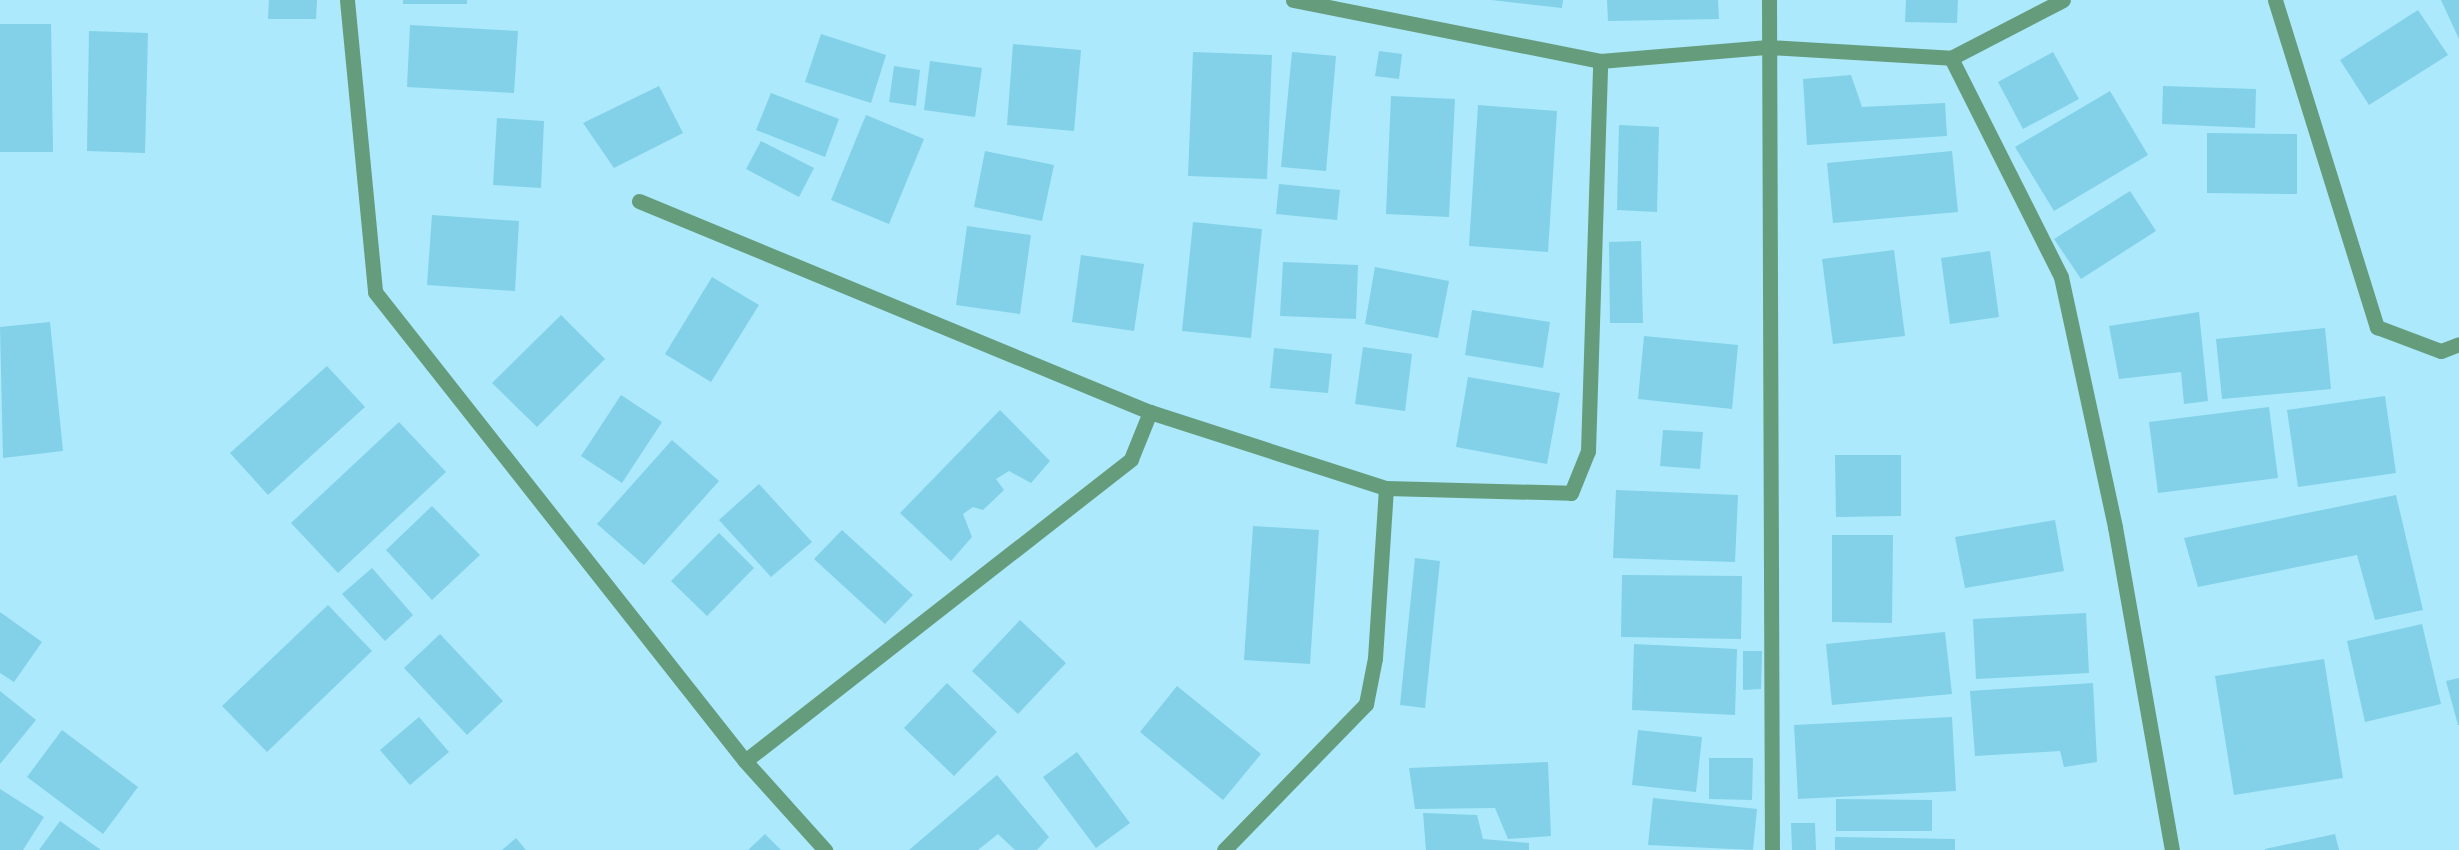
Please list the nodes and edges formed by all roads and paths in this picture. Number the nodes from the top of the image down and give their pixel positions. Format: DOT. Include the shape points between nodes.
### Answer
graph roads {
  1 [pos="347,0"];
  2 [pos="1293,0"];
  3 [pos="1769,0"];
  4 [pos="2063,0"];
  5 [pos="2275,0"];
  6 [pos="1768,47"];
  7 [pos="1951,58"];
  8 [pos="1600,61"];
  9 [pos="639,201"];
  10 [pos="2459,344"];
  11 [pos="1150,412"];
  12 [pos="1386,488"];
  13 [pos="745,761"];
  14 [pos="825,850"];
  15 [pos="1224,850"];
  16 [pos="1772,850"];
  17 [pos="2172,850"];
  1 -- 13 [label="street" via="375,292"];
  2 -- 8 [label="street"];
  3 -- 6 [label="street"];
  4 -- 7 [label="street"];
  5 -- 10 [label="street" via="2377,327 2441,351"];
  6 -- 7 [label="street"];
  6 -- 8 [label="street"];
  6 -- 16 [label="street"];
  7 -- 17 [label="street" via="2061,277 2115,526"];
  8 -- 12 [label="street" via="1588,451 1571,493"];
  9 -- 11 [label="street"];
  11 -- 12 [label="street"];
  11 -- 13 [label="street" via="1131,459"];
  12 -- 15 [label="street" via="1375,658 1366,704"];
  13 -- 14 [label="street"];
}
